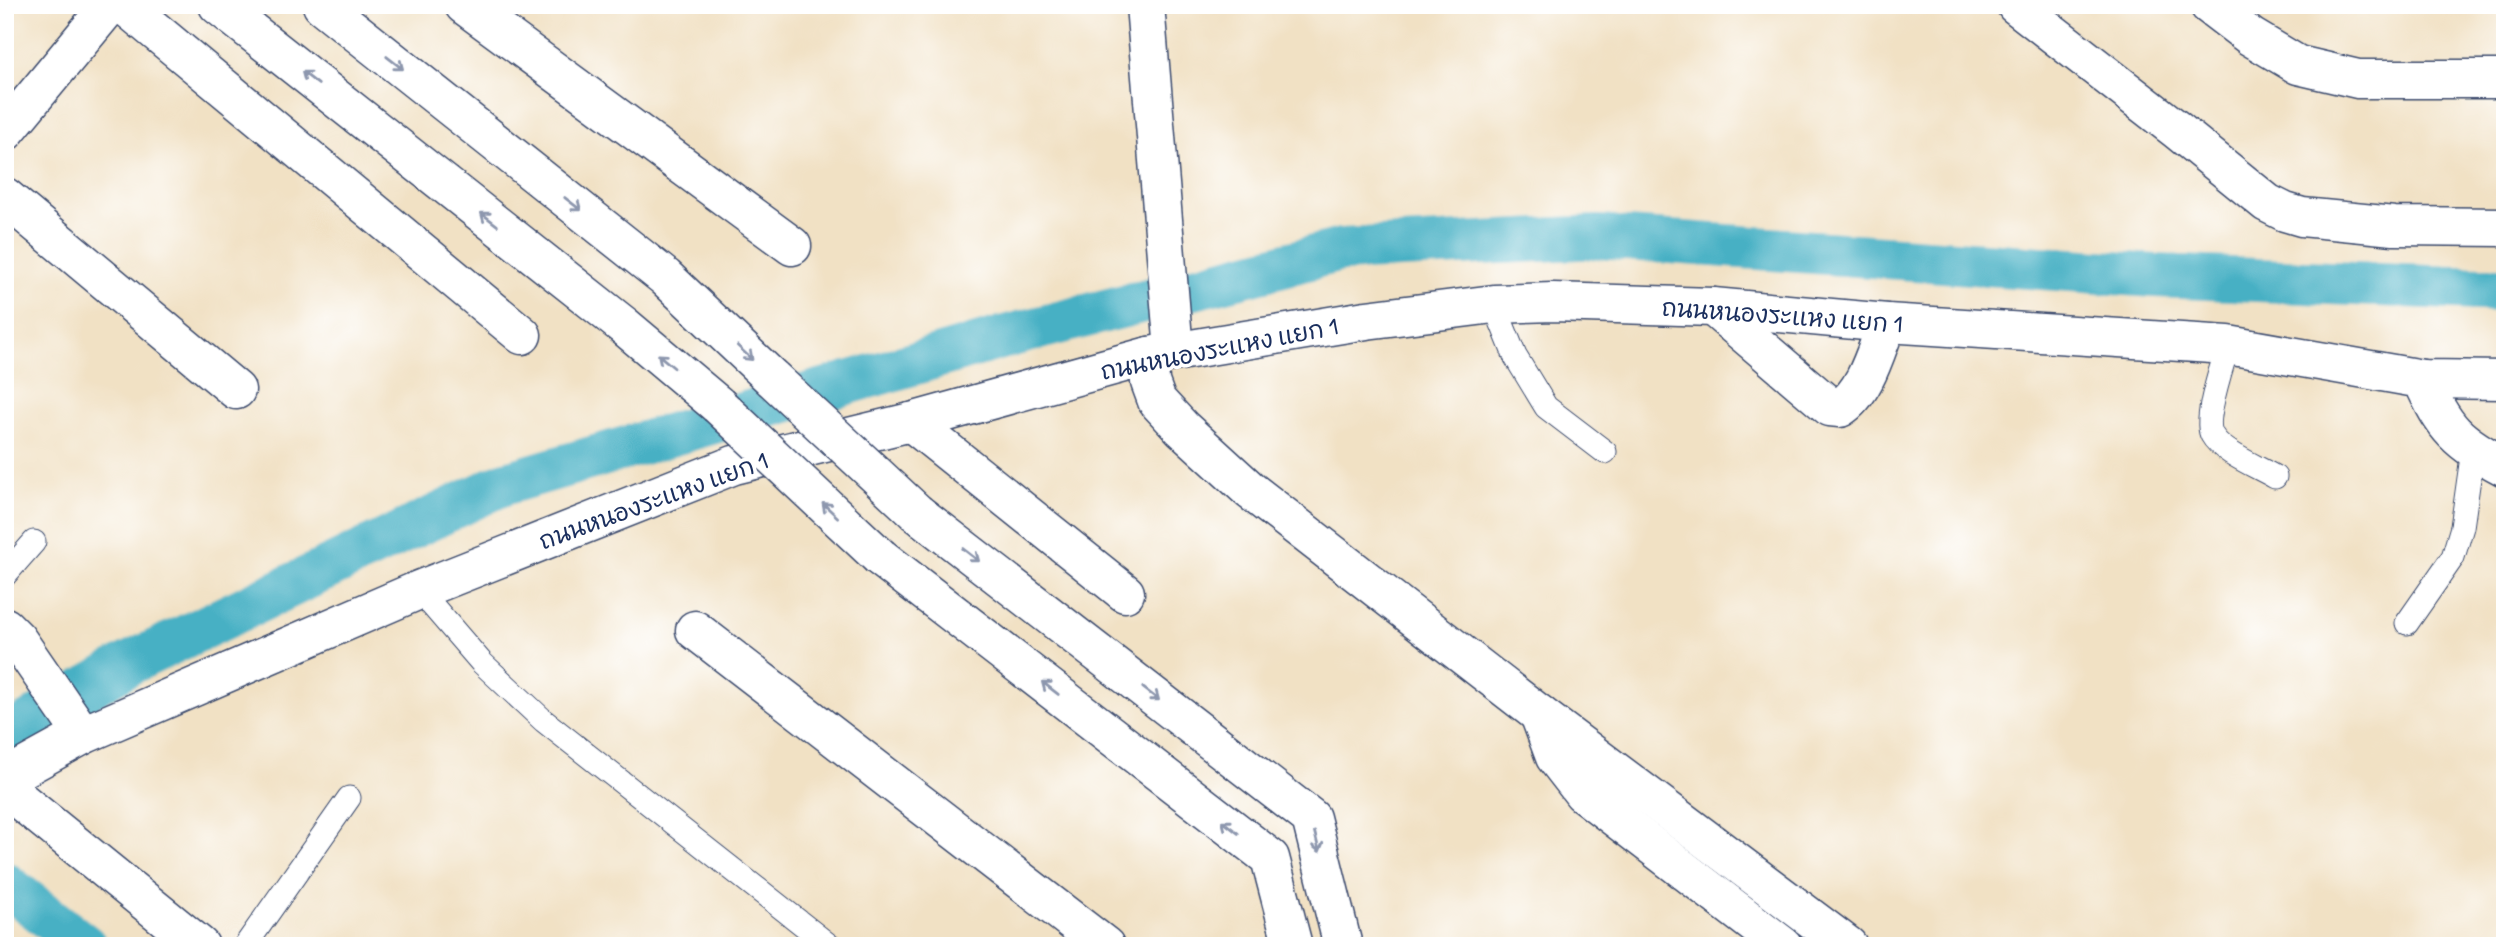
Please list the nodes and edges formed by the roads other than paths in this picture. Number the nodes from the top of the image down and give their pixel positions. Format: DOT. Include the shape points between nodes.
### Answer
graph roads {
  1 [pos="110,5"];
  2 [pos="124,5"];
  3 [pos="218,5"];
  4 [pos="322,5"];
  5 [pos="464,5"];
  6 [pos="1145,5"];
  7 [pos="2016,5"];
  8 [pos="2209,5"];
  9 [pos="2505,79"];
  10 [pos="5,132"];
  11 [pos="5,197"];
  12 [pos="2505,227"];
  13 [pos="792,246"];
  14 [pos="1494,304"];
  15 [pos="1713,307"];
  16 [pos="1887,323"];
  17 [pos="522,335"];
  18 [pos="2228,345"];
  19 [pos="1161,354"];
  20 [pos="2422,379"];
  21 [pos="2505,380"];
  22 [pos="236,390"];
  23 [pos="911,422"];
  24 [pos="1605,452"];
  25 [pos="2489,459"];
  26 [pos="2275,477"];
  27 [pos="34,542"];
  28 [pos="5,575"];
  29 [pos="419,590"];
  30 [pos="1125,593"];
  31 [pos="2407,623"];
  32 [pos="695,630"];
  33 [pos="11,633"];
  34 [pos="1539,714"];
  35 [pos="76,726"];
  36 [pos="5,778"];
  37 [pos="5,788"];
  38 [pos="349,798"];
  39 [pos="200,946"];
  40 [pos="245,946"];
  41 [pos="830,946"];
  42 [pos="1105,946"];
  43 [pos="1293,946"];
  44 [pos="1343,946"];
  45 [pos="1783,946"];
  46 [pos="1848,946"];
  1 -- 10 [label="street"];
  2 -- 17 [label="street"];
  43 -- 3 [label="street, one-way, bridge" via="1270,858 880,557 718,405"];
  4 -- 44 [label="street, one-way, bridge" via="665,277 917,513 1311,818"];
  5 -- 13 [label="street"];
  6 -- 19 [label="street" via="1170,296"];
  7 -- 12 [label="street" via="2267,203 2285,212 2394,226"];
  8 -- 9 [label="street" via="2250,37 2298,65 2358,79"];
  11 -- 22 [label="street"];
  14 -- 15 [label="street, ถนนหนองระแหง แยก 1"];
  14 -- 19 [label="street, ถนนหนองระแหง แยก 1"];
  14 -- 24 [label="lane" via="1515,356 1546,407"];
  15 -- 16 [label="street, ถนนหนองระแหง แยก 1"];
  15 -- 16 [label="street" via="1830,407 1840,408 1850,402 1864,378"];
  16 -- 18 [label="street, ถนนหนองระแหง แยก 1"];
  18 -- 20 [label="street, ถนนหนองระแหง แยก 1"];
  18 -- 26 [label="lane" via="2209,419 2211,434 2222,446"];
  19 -- 23 [label="street, ถนนหนองระแหง แยก 1"];
  19 -- 34 [label="street" via="1150,382 1157,401 1182,428 1251,491"];
  20 -- 21 [label="street, ถนนหนองระแหง แยก 1"];
  20 -- 25 [label="street" via="2437,413 2454,435"];
  23 -- 29 [label="street, ถนนหนองระแหง แยก 1" via="734,465"];
  23 -- 30 [label="street"];
  25 -- 31 [label="lane" via="2453,557"];
  27 -- 28 [label="lane"];
  29 -- 35 [label="street, ถนนหนองระแหง แยก 1"];
  29 -- 41 [label="lane" via="481,662 544,721"];
  32 -- 42 [label="street"];
  33 -- 35 [label="street"];
  34 -- 45 [label="street" via="1555,757 1583,793"];
  34 -- 46 [label="street"];
  35 -- 36 [label="street, ถนนหนองระแหง แยก 1"];
  37 -- 39 [label="street"];
  38 -- 40 [label="lane"];
}
